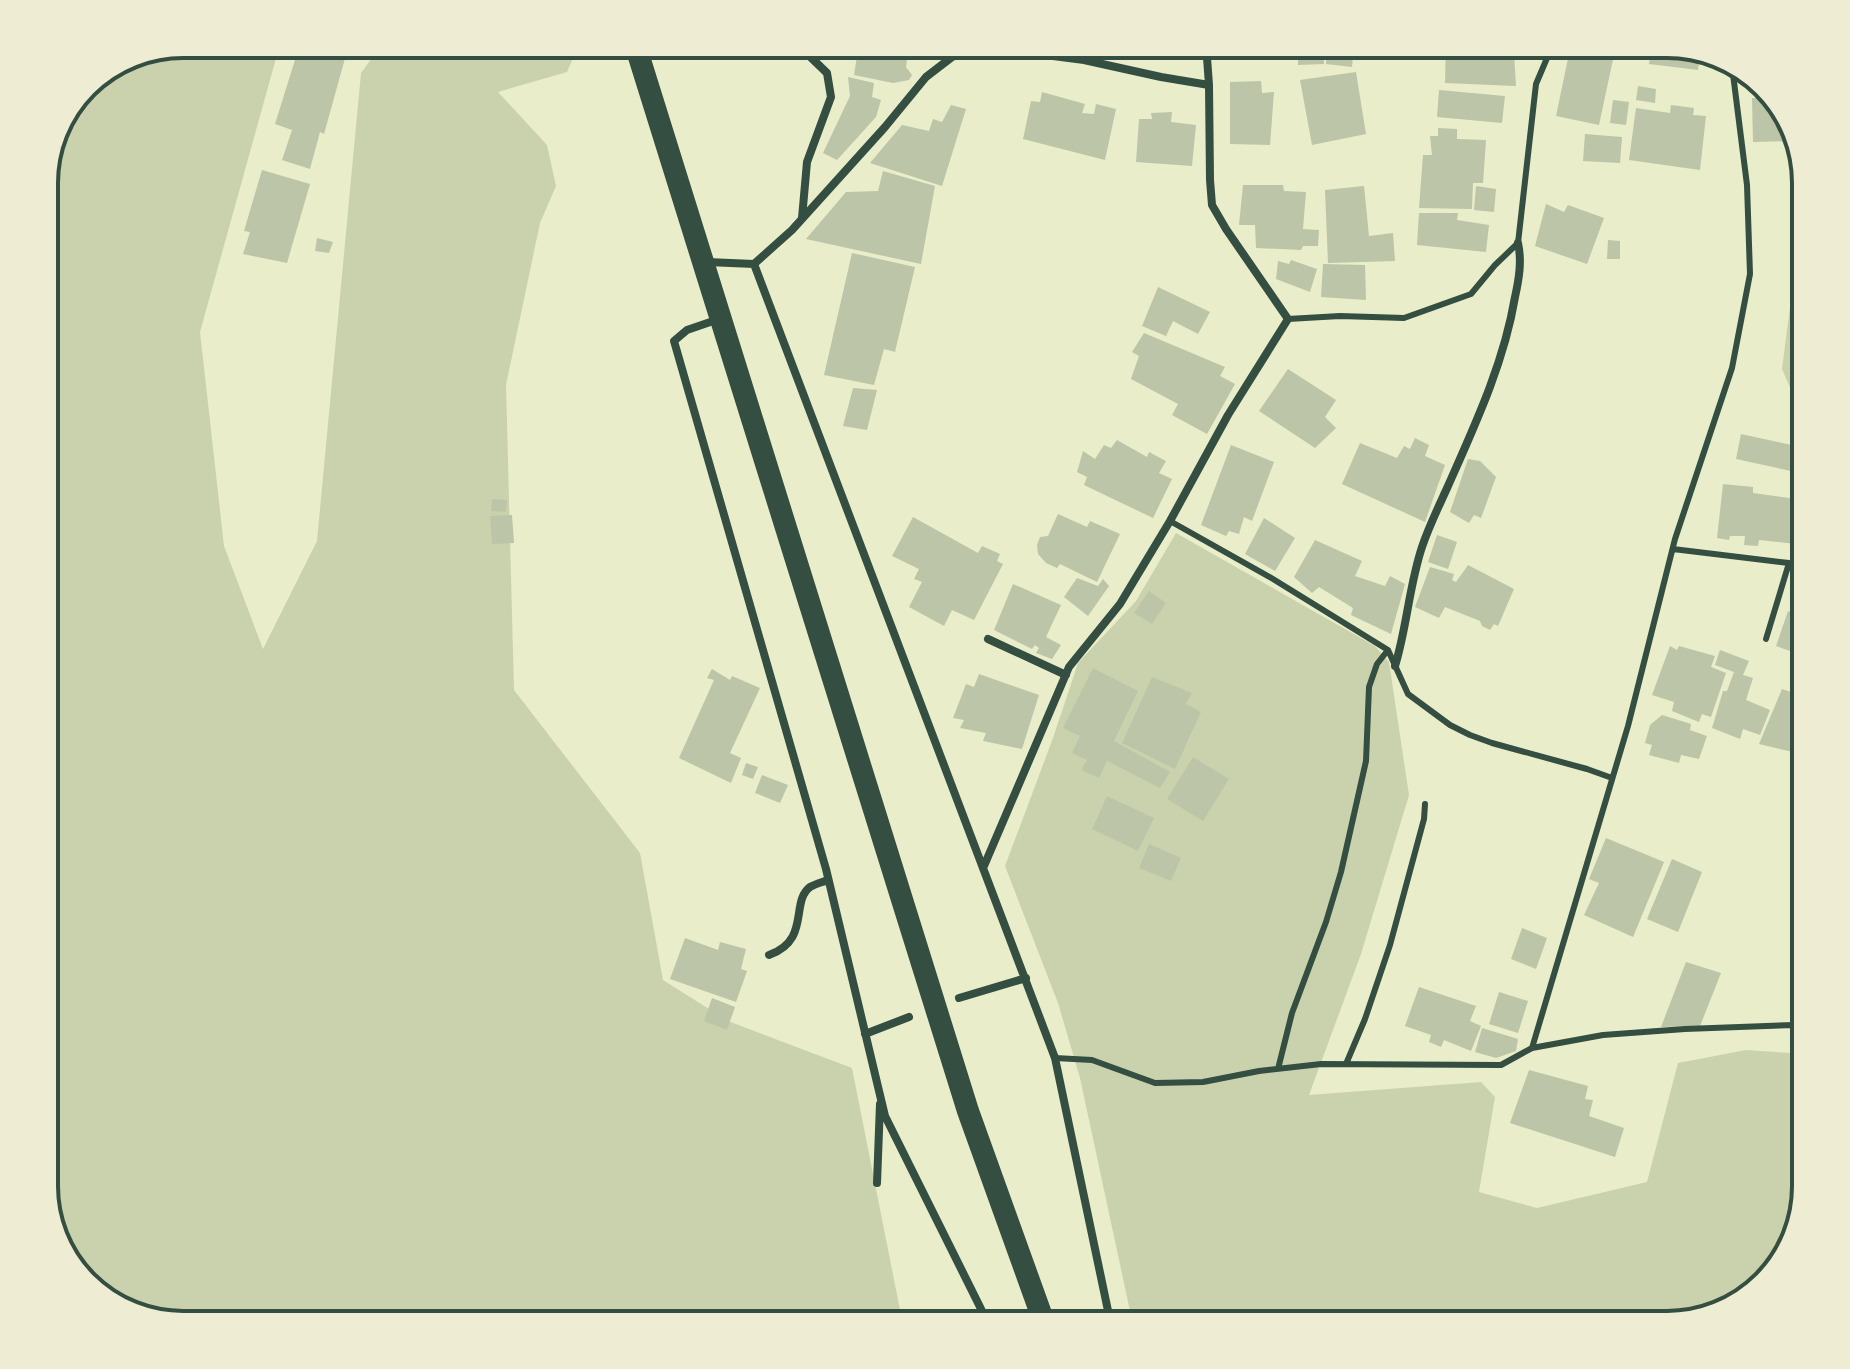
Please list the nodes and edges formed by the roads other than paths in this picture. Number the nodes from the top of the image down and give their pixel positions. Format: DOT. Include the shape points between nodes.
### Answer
graph roads {
  1 [pos="639,58"];
  2 [pos="811,58"];
  3 [pos="951,58"];
  4 [pos="1069,58"];
  5 [pos="1207,58"];
  6 [pos="1547,58"];
  7 [pos="1733,78"];
  8 [pos="1209,85"];
  9 [pos="801,219"];
  10 [pos="1518,243"];
  11 [pos="702,262"];
  12 [pos="754,264"];
  13 [pos="720,319"];
  14 [pos="1288,319"];
  15 [pos="1170,521"];
  16 [pos="1673,549"];
  17 [pos="988,639"];
  18 [pos="1766,639"];
  19 [pos="1388,650"];
  20 [pos="1395,666"];
  21 [pos="1066,675"];
  22 [pos="1612,778"];
  23 [pos="1425,804"];
  24 [pos="984,867"];
  25 [pos="828,880"];
  26 [pos="769,955"];
  27 [pos="1026,978"];
  28 [pos="959,998"];
  29 [pos="909,1017"];
  30 [pos="1792,1025"];
  31 [pos="865,1034"];
  32 [pos="1532,1048"];
  33 [pos="1055,1058"];
  34 [pos="1346,1064"];
  35 [pos="1278,1069"];
  36 [pos="880,1094"];
  37 [pos="877,1183"];
  38 [pos="982,1311"];
  39 [pos="1040,1311"];
  40 [pos="1108,1311"];
  1 -- 11 [label="highway"];
  2 -- 9 [label="street" via="827,73 831,97 807,162"];
  3 -- 9 [label="street" via="926,77"];
  4 -- 8 [label="street"];
  5 -- 8 [label="street"];
  6 -- 10 [label="lane" via="1536,84"];
  7 -- 16 [label="lane" via="1747,185 1750,274 1732,368"];
  8 -- 14 [label="street" via="1212,205"];
  9 -- 12 [label="street"];
  10 -- 14 [label="lane" via="1471,294 1404,318"];
  10 -- 20 [label="street" via="1519,275 1502,353 1423,545"];
  11 -- 12 [label="street"];
  11 -- 13 [label="highway"];
  12 -- 24 [label="street"];
  13 -- 25 [label="street" via="687,330 674,341"];
  13 -- 39 [label="highway" via="968,1111"];
  14 -- 15 [label="street"];
  15 -- 19 [label="lane"];
  15 -- 21 [label="street" via="1120,604"];
  16 -- 18 [label="lane" via="1789,563"];
  16 -- 22 [label="lane"];
  17 -- 21 [label="street"];
  19 -- 20 [label="lane"];
  19 -- 35 [label="lane" via="1369,687 1366,761 1341,872"];
  20 -- 22 [label="lane" via="1408,694 1450,725 1492,743"];
  21 -- 24 [label="street"];
  22 -- 32 [label="lane"];
  23 -- 34 [label="lane" via="1390,945"];
  24 -- 27 [label="street"];
  25 -- 26 [label="street" via="808,888 788,944"];
  25 -- 31 [label="street"];
  27 -- 28 [label="street"];
  27 -- 33 [label="street"];
  29 -- 31 [label="street"];
  30 -- 32 [label="lane" via="1603,1035"];
  31 -- 36 [label="street"];
  32 -- 34 [label="lane" via="1501,1065"];
  33 -- 35 [label="lane" via="1092,1060 1155,1083 1203,1082"];
  33 -- 40 [label="street"];
  34 -- 35 [label="lane"];
  36 -- 37 [label="street"];
  36 -- 38 [label="street" via="885,1116"];
}
